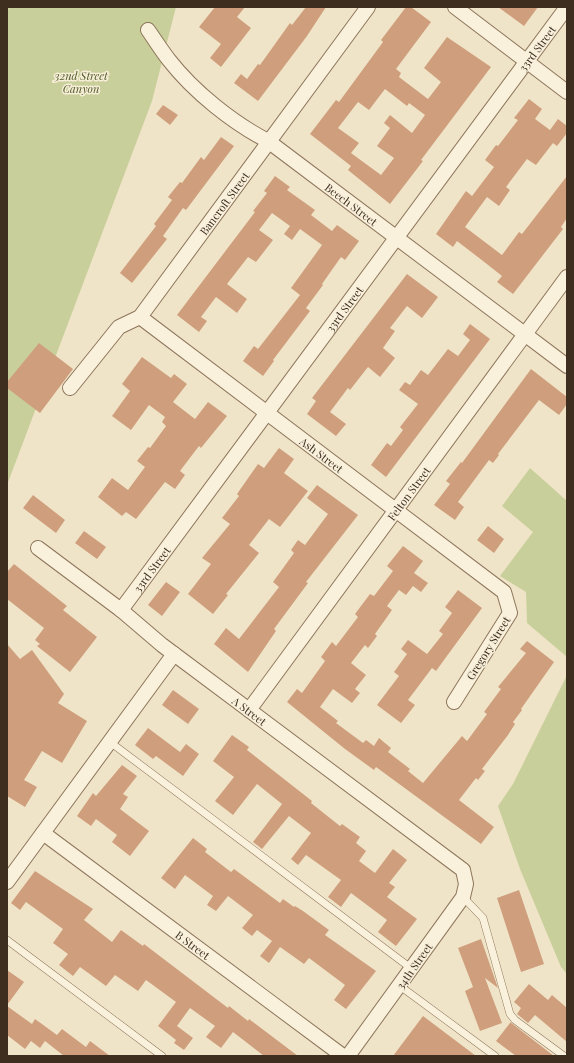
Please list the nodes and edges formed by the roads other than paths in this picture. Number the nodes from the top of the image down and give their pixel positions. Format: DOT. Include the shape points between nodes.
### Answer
graph roads {
  1 [pos="368,7"];
  2 [pos="455,7"];
  3 [pos="567,7"];
  4 [pos="148,30"];
  5 [pos="527,62"];
  6 [pos="567,92"];
  7 [pos="268,141"];
  8 [pos="397,238"];
  9 [pos="567,276"];
  10 [pos="140,317"];
  11 [pos="524,334"];
  12 [pos="567,366"];
  13 [pos="70,388"];
  14 [pos="267,413"];
  15 [pos="395,510"];
  16 [pos="38,548"];
  17 [pos="504,592"];
  18 [pos="121,610"];
  19 [pos="174,654"];
  20 [pos="454,702"];
  21 [pos="249,710"];
  22 [pos="110,742"];
  23 [pos="43,833"];
  24 [pos="7,882"];
  25 [pos="463,897"];
  26 [pos="7,940"];
  27 [pos="412,969"];
  28 [pos="400,986"];
  29 [pos="162,1056"];
  30 [pos="343,1056"];
  31 [pos="348,1056"];
  32 [pos="495,1056"];
  33 [pos="564,1056"];
  1 -- 7 [label="street, Bancroft Street"];
  2 -- 5 [label="street"];
  3 -- 5 [label="street, 33rd Street"];
  4 -- 7 [label="street, Beech Street" via="169,61 196,88 245,129"];
  5 -- 6 [label="street"];
  5 -- 8 [label="street, 33rd Street"];
  7 -- 8 [label="street, Beech Street"];
  7 -- 10 [label="street, Bancroft Street"];
  8 -- 11 [label="street, Beech Street"];
  8 -- 14 [label="street, 33rd Street"];
  9 -- 11 [label="street, Felton Street"];
  10 -- 13 [label="street, Bancroft Street" via="119,327"];
  10 -- 14 [label="street, Ash Street"];
  11 -- 12 [label="street, Beech Street"];
  11 -- 15 [label="street, Felton Street"];
  14 -- 15 [label="street, Ash Street"];
  14 -- 18 [label="street, 33rd Street"];
  15 -- 17 [label="street, Ash Street"];
  15 -- 21 [label="street, Felton Street"];
  16 -- 18 [label="street, A Street"];
  17 -- 20 [label="street, Gregory Street" via="510,613"];
  18 -- 19 [label="street, A Street"];
  19 -- 21 [label="street, A Street"];
  19 -- 22 [label="street"];
  21 -- 25 [label="street, A Street" via="463,870 466,884"];
  22 -- 23 [label="street"];
  22 -- 27 [label="lane"];
  23 -- 24 [label="street"];
  23 -- 30 [label="street, B Street"];
  25 -- 27 [label="street, 34th Street"];
  25 -- 33 [label="lane" via="483,918 510,1014"];
  26 -- 29 [label="lane"];
  27 -- 28 [label="street, 34th Street"];
  28 -- 31 [label="street, 34th Street"];
  28 -- 32 [label="lane"];
}
